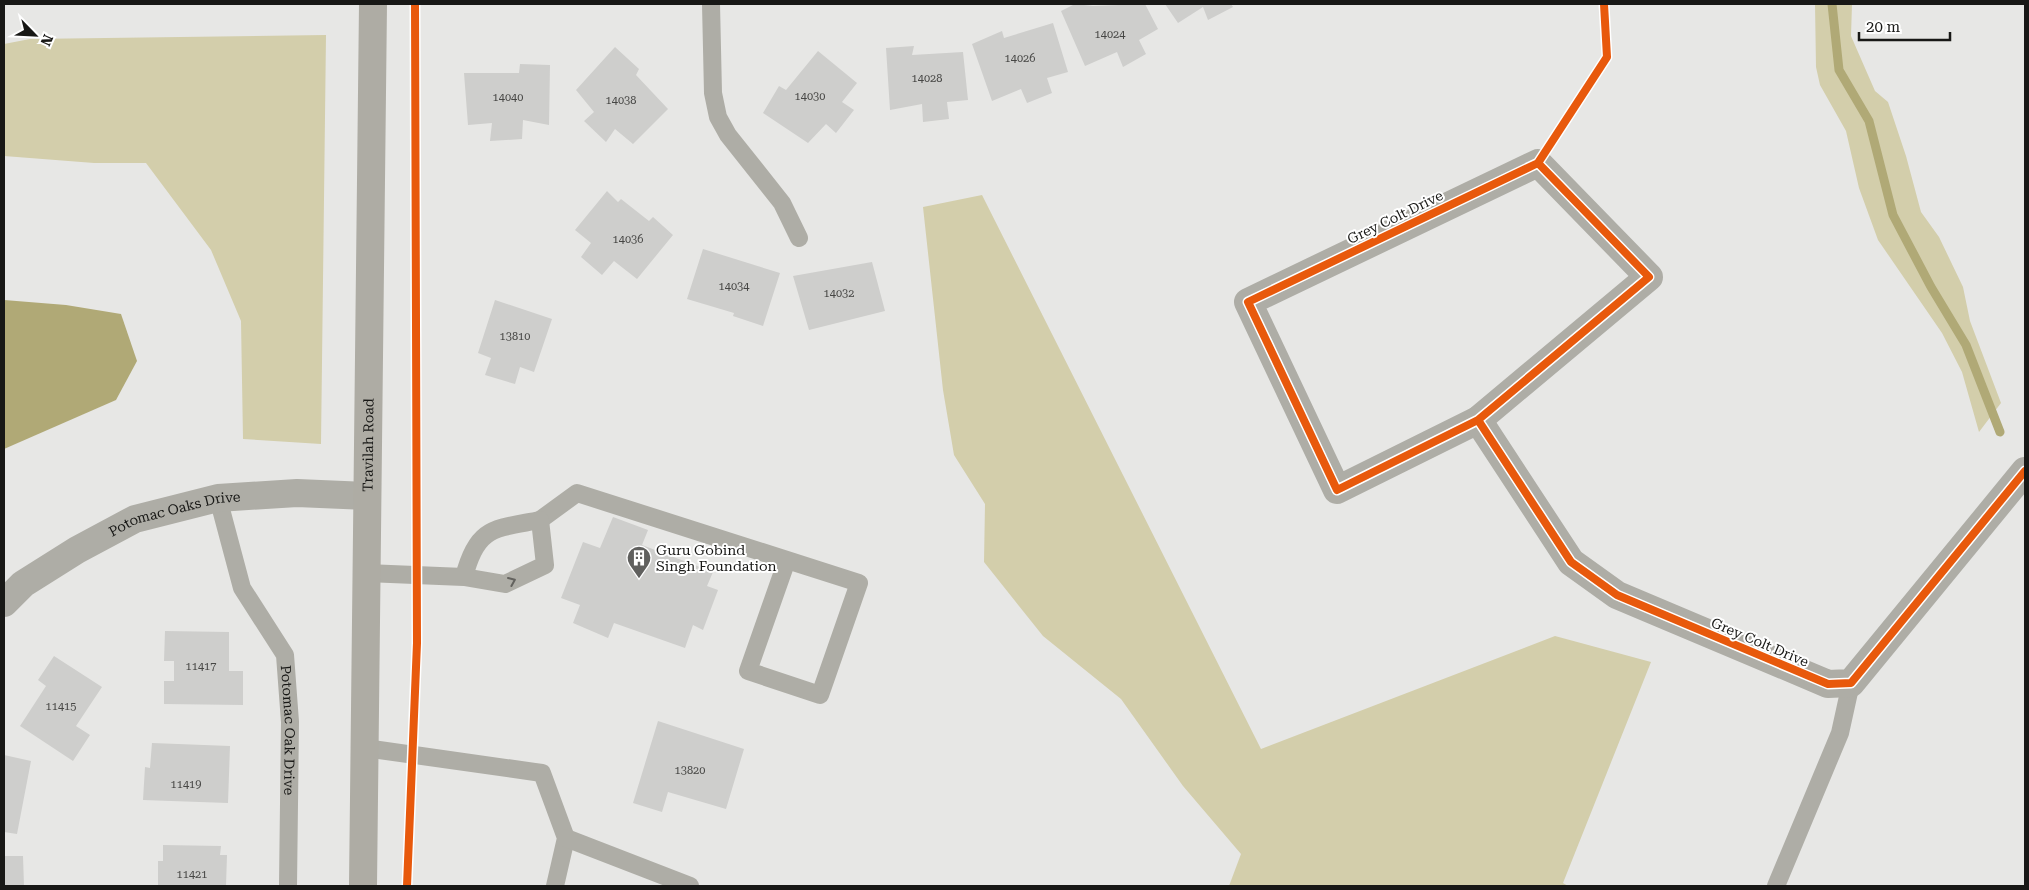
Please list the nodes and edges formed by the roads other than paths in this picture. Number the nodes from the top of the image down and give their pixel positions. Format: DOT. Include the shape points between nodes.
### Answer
graph roads {
  1 [pos="373,4"];
  2 [pos="710,4"];
  3 [pos="799,238"];
  4 [pos="1478,420"];
  5 [pos="2025,471"];
  6 [pos="367,496"];
  7 [pos="218,498"];
  8 [pos="540,520"];
  9 [pos="787,560"];
  10 [pos="366,573"];
  11 [pos="464,577"];
  12 [pos="4,603"];
  13 [pos="1851,683"];
  14 [pos="364,748"];
  15 [pos="566,838"];
  16 [pos="288,886"];
  17 [pos="363,886"];
  18 [pos="556,886"];
  19 [pos="690,886"];
  20 [pos="1776,886"];
  1 -- 6 [label="main road, Travilah Road"];
  2 -- 3 [label="lane" via="713,93 718,116 728,135 782,203"];
  4 -- 4 [label="street, Grey Colt Drive" via="1337,490 1248,302 1538,163 1649,277"];
  4 -- 13 [label="street, Grey Colt Drive" via="1571,562 1617,595 1828,684"];
  5 -- 13 [label="street"];
  6 -- 7 [label="street, Potomac Oaks Drive" via="297,493"];
  6 -- 10 [label="main road, Travilah Road"];
  7 -- 12 [label="street, Potomac Oaks Drive" via="135,519 22,584"];
  7 -- 16 [label="lane, Potomac Oak Drive" via="242,588 285,655 290,722"];
  8 -- 9 [label="lane" via="577,493"];
  8 -- 11 [label="lane" via="491,530 470,552"];
  11 -- 8 [label="lane, one-way" via="505,584 545,565"];
  9 -- 9 [label="lane" via="859,583 820,695 748,671"];
  10 -- 11 [label="lane"];
  10 -- 14 [label="main road, Travilah Road"];
  13 -- 20 [label="lane" via="1840,733"];
  14 -- 15 [label="lane" via="542,773"];
  14 -- 17 [label="main road, Travilah Road"];
  15 -- 18 [label="lane"];
  15 -- 19 [label="lane"];
}
